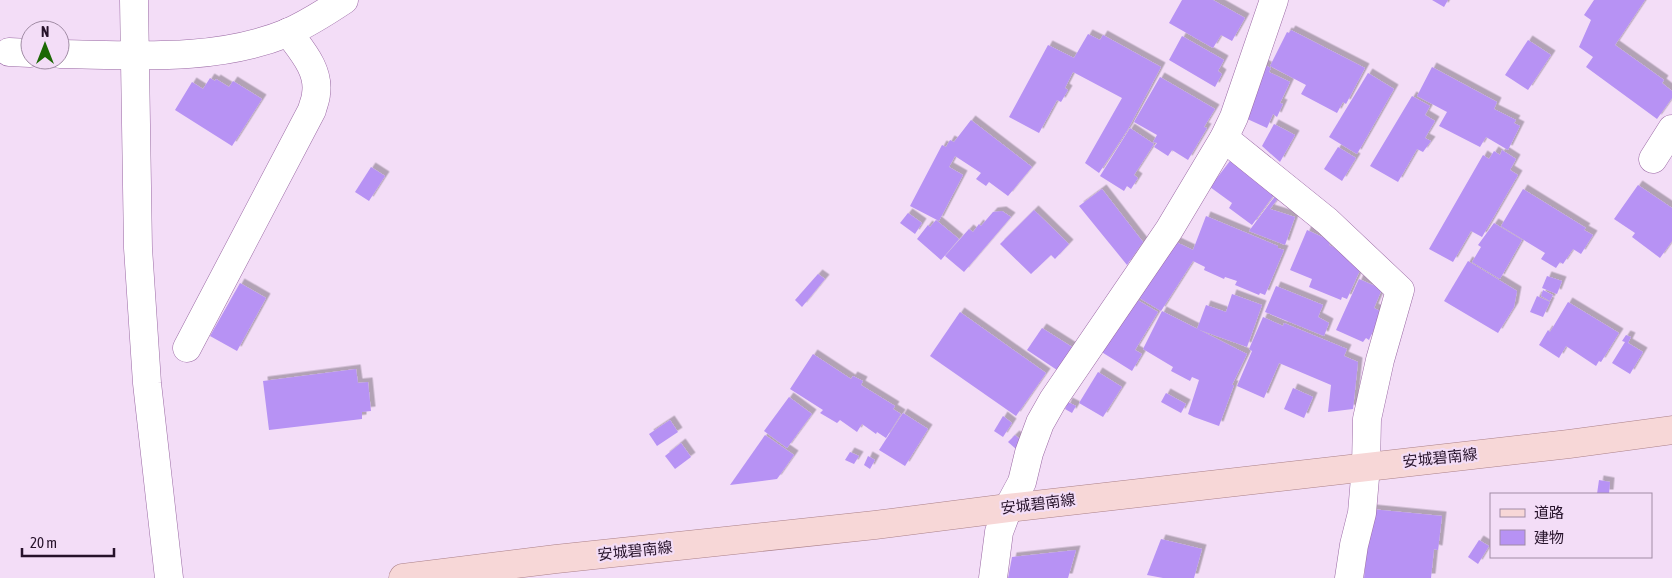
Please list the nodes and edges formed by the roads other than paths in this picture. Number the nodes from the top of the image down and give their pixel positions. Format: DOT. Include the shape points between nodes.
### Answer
graph roads {
  1 [pos="134,0"];
  2 [pos="344,0"];
  3 [pos="1274,0"];
  4 [pos="288,32"];
  5 [pos="70,54"];
  6 [pos="134,55"];
  7 [pos="1672,129"];
  8 [pos="1224,138"];
  9 [pos="1653,159"];
  10 [pos="187,348"];
  11 [pos="1672,430"];
  12 [pos="1366,466"];
  13 [pos="1008,508"];
  14 [pos="169,578"];
  15 [pos="403,578"];
  16 [pos="993,578"];
  17 [pos="1349,578"];
  1 -- 6 [label="street"];
  2 -- 4 [label="street"];
  3 -- 8 [label="street"];
  4 -- 6 [label="street" via="216,52"];
  4 -- 10 [label="street" via="308,58 314,75 317,93 312,110"];
  5 -- 6 [label="street"];
  6 -- 14 [label="street" via="142,315"];
  7 -- 9 [label="street"];
  8 -- 12 [label="street" via="1327,221 1400,290 1380,360 1368,419"];
  8 -- 13 [label="street" via="1169,230 1040,423 1022,482"];
  11 -- 12 [label="main road, 安城碧南線"];
  12 -- 13 [label="main road, 安城碧南線"];
  12 -- 17 [label="street" via="1362,513"];
  13 -- 15 [label="main road, 安城碧南線"];
  13 -- 16 [label="street" via="999,532"];
}
